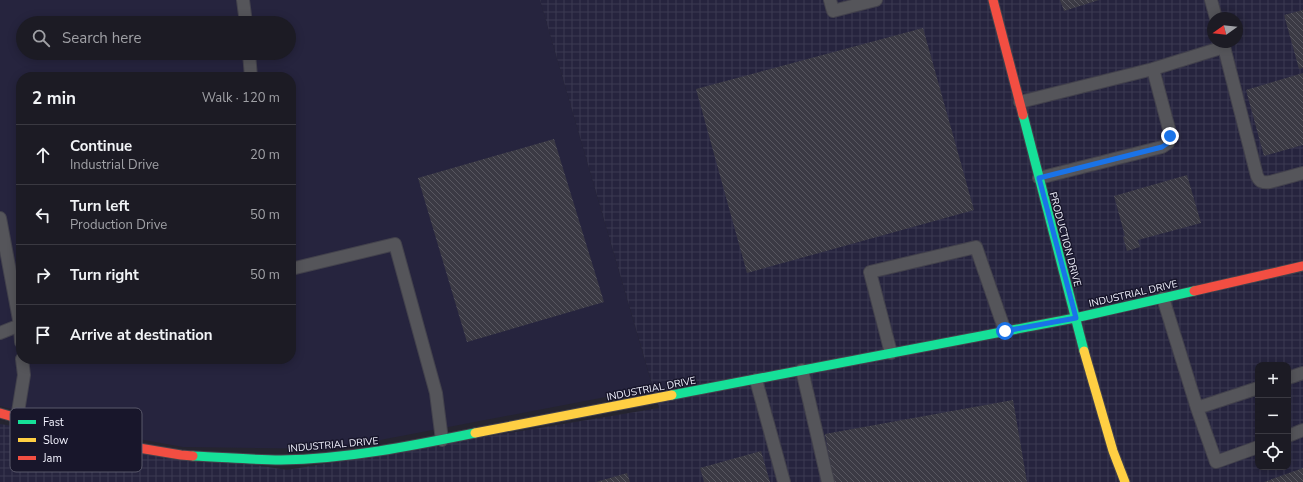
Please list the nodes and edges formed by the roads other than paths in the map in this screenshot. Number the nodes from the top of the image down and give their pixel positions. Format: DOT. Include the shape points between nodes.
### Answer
graph roads {
  1 [pos="244,0"];
  2 [pos="830,0"];
  3 [pos="876,0"];
  4 [pos="993,0"];
  5 [pos="1211,0"];
  6 [pos="1214,12"];
  7 [pos="245,16"];
  8 [pos="1212,48"];
  9 [pos="1224,48"];
  10 [pos="250,60"];
  11 [pos="1153,69"];
  12 [pos="251,72"];
  13 [pos="1020,102"];
  14 [pos="1303,173"];
  15 [pos="1039,178"];
  16 [pos="0,218"];
  17 [pos="1303,266"];
  18 [pos="296,268"];
  19 [pos="1163,298"];
  20 [pos="16,304"];
  21 [pos="1076,318"];
  22 [pos="16,327"];
  23 [pos="1005,331"];
  24 [pos="0,333"];
  25 [pos="891,353"];
  26 [pos="23,364"];
  27 [pos="802,370"];
  28 [pos="1303,373"];
  29 [pos="1291,377"];
  30 [pos="756,380"];
  31 [pos="1255,389"];
  32 [pos="19,408"];
  33 [pos="1197,408"];
  34 [pos="0,413"];
  35 [pos="10,416"];
  36 [pos="1303,430"];
  37 [pos="1291,435"];
  38 [pos="442,440"];
  39 [pos="142,448"];
  40 [pos="1255,448"];
  41 [pos="784,482"];
  42 [pos="828,482"];
  43 [pos="1124,482"];
  1 -- 7 [label="lane"];
  2 -- 3 [label="lane" via="833,11"];
  4 -- 13 [label="street, PRODUCTION DRIVE"];
  5 -- 6 [label="lane"];
  8 -- 11 [label="lane"];
  9 -- 14 [label="lane" via="1260,181 1265,183"];
  10 -- 12 [label="lane"];
  11 -- 13 [label="lane"];
  11 -- 15 [label="lane" via="1170,129 1168,143 1162,147"];
  13 -- 15 [label="street, PRODUCTION DRIVE"];
  15 -- 21 [label="street, PRODUCTION DRIVE"];
  16 -- 20 [label="lane"];
  17 -- 19 [label="street, INDUSTRIAL DRIVE"];
  18 -- 38 [label="lane" via="395,244 436,393"];
  19 -- 21 [label="street, INDUSTRIAL DRIVE"];
  19 -- 33 [label="lane"];
  21 -- 23 [label="street, INDUSTRIAL DRIVE"];
  21 -- 43 [label="street, PRODUCTION DRIVE"];
  22 -- 24 [label="lane"];
  23 -- 25 [label="street, INDUSTRIAL DRIVE"];
  23 -- 25 [label="lane" via="976,247 870,272"];
  25 -- 27 [label="street, INDUSTRIAL DRIVE"];
  26 -- 32 [label="lane" via="24,375"];
  27 -- 30 [label="street, INDUSTRIAL DRIVE"];
  27 -- 42 [label="lane"];
  28 -- 29 [label="lane"];
  30 -- 38 [label="street, INDUSTRIAL DRIVE"];
  30 -- 41 [label="lane"];
  31 -- 33 [label="lane"];
  33 -- 40 [label="lane" via="1216,462"];
  34 -- 35 [label="street, INDUSTRIAL DRIVE"];
  36 -- 37 [label="lane"];
  38 -- 39 [label="street, INDUSTRIAL DRIVE" via="335,457 281,460 181,455"];
}
